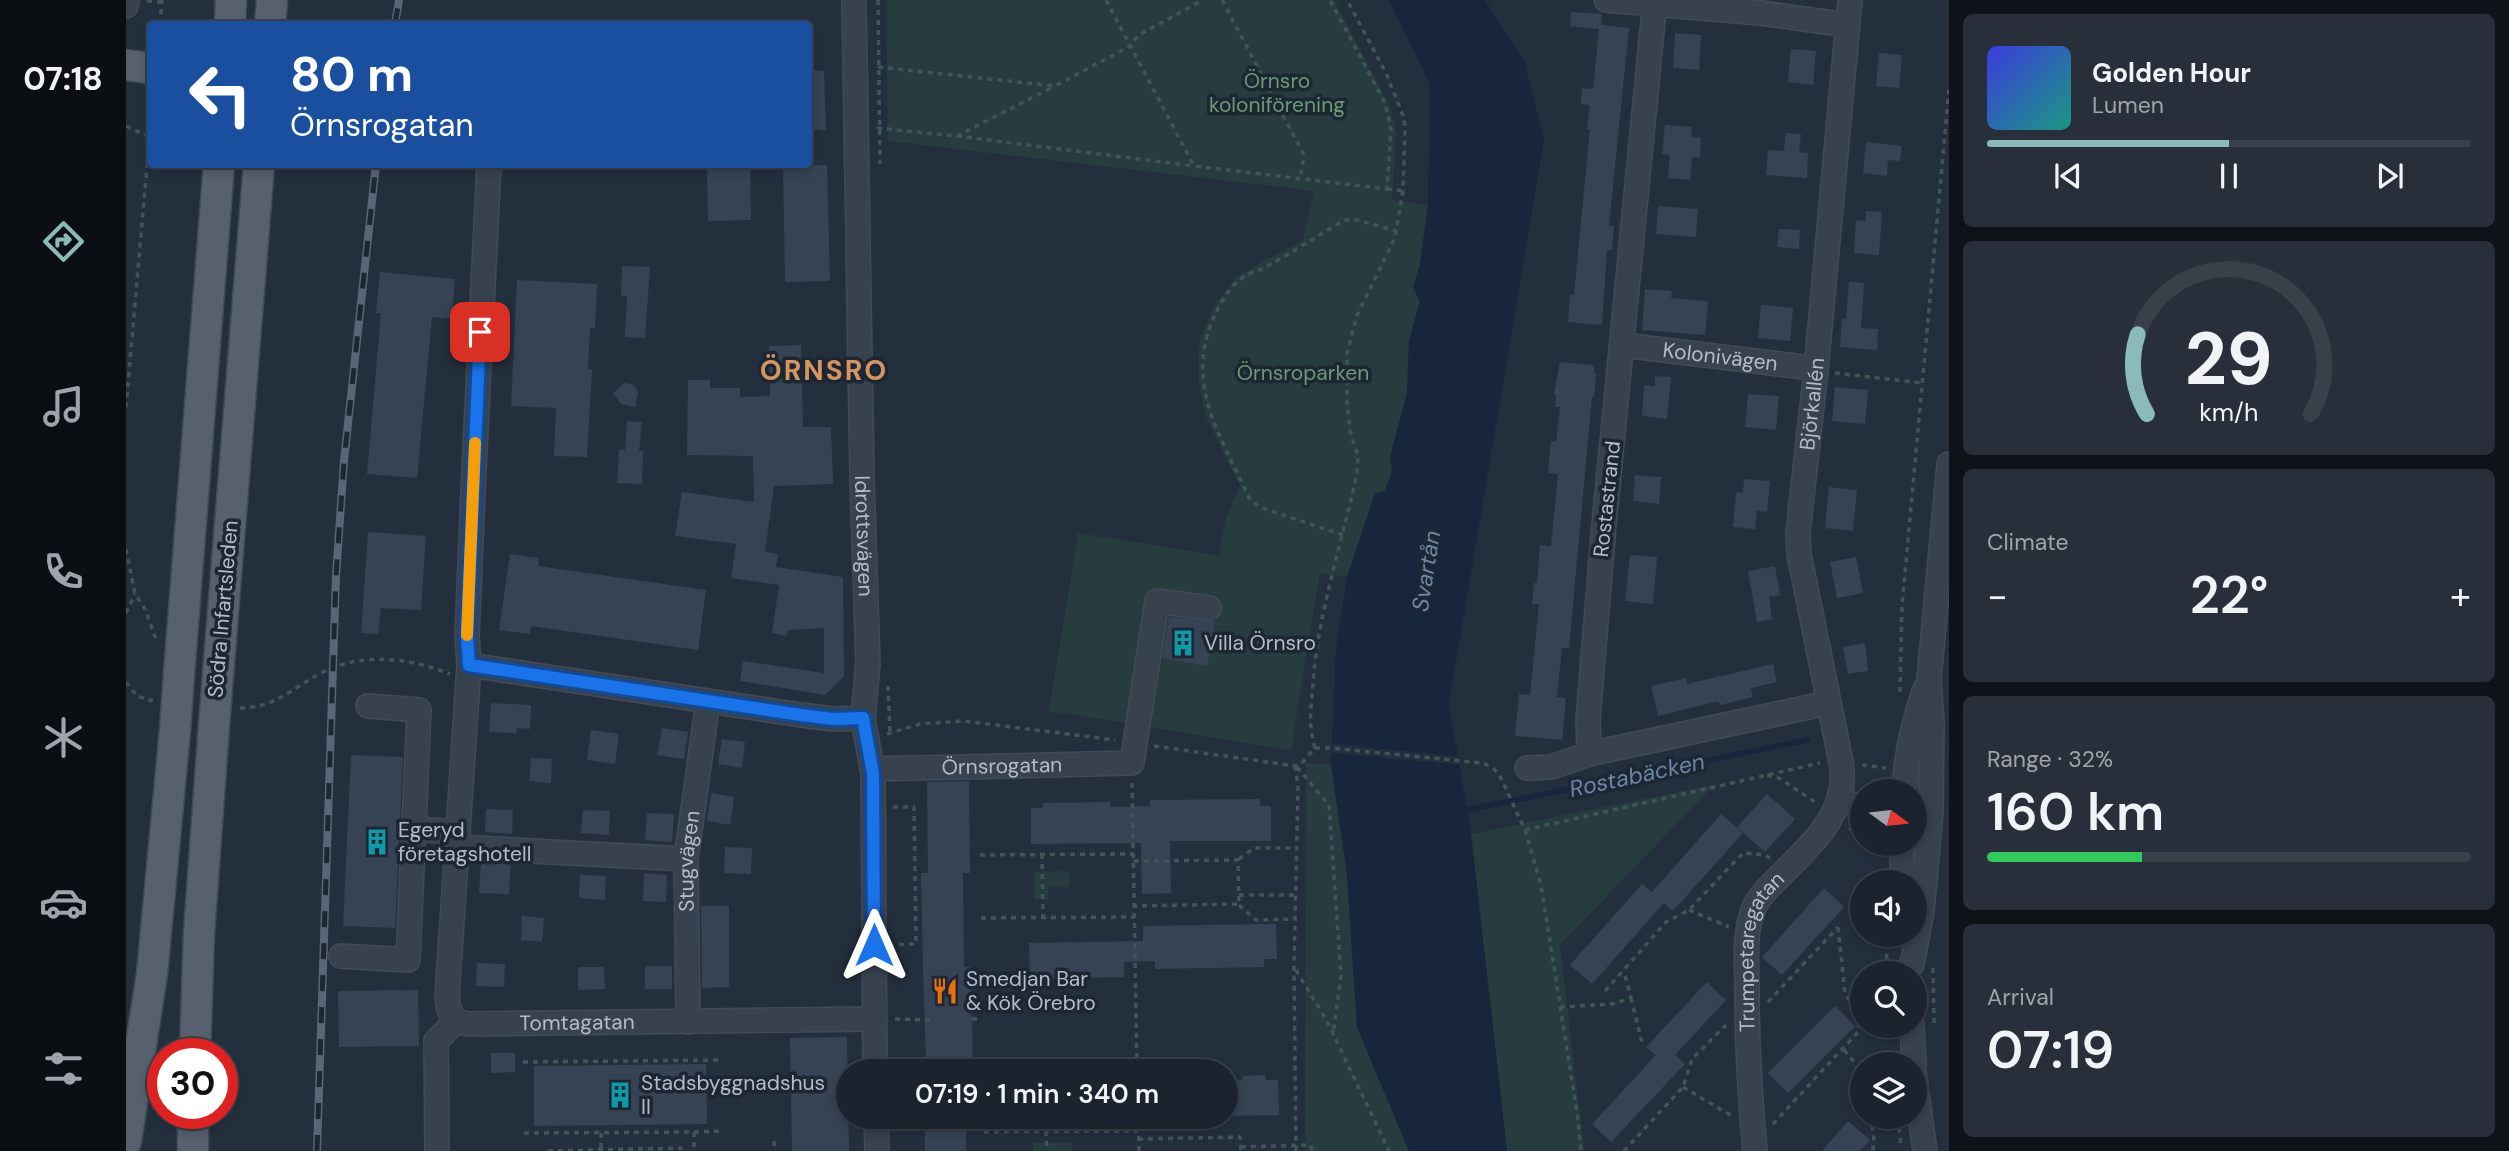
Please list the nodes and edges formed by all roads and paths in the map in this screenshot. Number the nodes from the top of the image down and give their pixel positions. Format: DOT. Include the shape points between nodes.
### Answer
graph roads {
  1 [pos="127,0"];
  2 [pos="145,0"];
  3 [pos="231,0"];
  4 [pos="272,0"];
  5 [pos="854,0"];
  6 [pos="1106,0"];
  7 [pos="1203,0"];
  8 [pos="1222,0"];
  9 [pos="1330,0"];
  10 [pos="1347,0"];
  11 [pos="1606,0"];
  12 [pos="1850,0"];
  13 [pos="162,1"];
  14 [pos="1655,2"];
  15 [pos="126,6"];
  16 [pos="160,21"];
  17 [pos="230,21"];
  18 [pos="270,21"];
  19 [pos="1847,25"];
  20 [pos="1130,46"];
  21 [pos="855,64"];
  22 [pos="126,65"];
  23 [pos="147,68"];
  24 [pos="1055,86"];
  25 [pos="1949,89"];
  26 [pos="126,126"];
  27 [pos="856,128"];
  28 [pos="147,136"];
  29 [pos="957,136"];
  30 [pos="1194,166"];
  31 [pos="147,168"];
  32 [pos="219,168"];
  33 [pos="259,168"];
  34 [pos="489,168"];
  35 [pos="1300,179"];
  36 [pos="1388,190"];
  37 [pos="1403,191"];
  38 [pos="1396,231"];
  39 [pos="1623,345"];
  40 [pos="1816,370"];
  41 [pos="1922,383"];
  42 [pos="126,407"];
  43 [pos="1949,464"];
  44 [pos="1343,535"];
  45 [pos="126,550"];
  46 [pos="127,556"];
  47 [pos="135,594"];
  48 [pos="1209,608"];
  49 [pos="126,613"];
  50 [pos="159,648"];
  51 [pos="469,665"];
  52 [pos="436,669"];
  53 [pos="1929,679"];
  54 [pos="126,682"];
  55 [pos="146,700"];
  56 [pos="1899,700"];
  57 [pos="708,701"];
  58 [pos="1828,703"];
  59 [pos="368,706"];
  60 [pos="240,709"];
  61 [pos="864,730"];
  62 [pos="1315,748"];
  63 [pos="1134,753"];
  64 [pos="1589,754"];
  65 [pos="1841,762"];
  66 [pos="1295,765"];
  67 [pos="1527,768"];
  68 [pos="872,769"];
  69 [pos="1900,779"];
  70 [pos="1904,779"];
  71 [pos="1839,802"];
  72 [pos="1850,804"];
  73 [pos="873,807"];
  74 [pos="1928,813"];
  75 [pos="414,829"];
  76 [pos="1525,830"];
  77 [pos="457,840"];
  78 [pos="1296,848"];
  79 [pos="1042,854"];
  80 [pos="1134,854"];
  81 [pos="980,855"];
  82 [pos="686,859"];
  83 [pos="1238,860"];
  84 [pos="1134,861"];
  85 [pos="1787,869"];
  86 [pos="1239,895"];
  87 [pos="1295,895"];
  88 [pos="1239,904"];
  89 [pos="1134,906"];
  90 [pos="1689,910"];
  91 [pos="1043,917"];
  92 [pos="1135,917"];
  93 [pos="981,918"];
  94 [pos="1294,919"];
  95 [pos="1748,936"];
  96 [pos="874,945"];
  97 [pos="341,956"];
  98 [pos="1919,961"];
  99 [pos="1294,967"];
  100 [pos="1624,970"];
  101 [pos="1605,991"];
  102 [pos="1631,998"];
  103 [pos="1560,1007"];
  104 [pos="1747,1014"];
  105 [pos="873,1019"];
  106 [pos="972,1019"];
  107 [pos="982,1019"];
  108 [pos="931,1020"];
  109 [pos="456,1021"];
  110 [pos="688,1022"];
  111 [pos="1334,1035"];
  112 [pos="196,1038"];
  113 [pos="1643,1047"];
  114 [pos="1844,1050"];
  115 [pos="1850,1057"];
  116 [pos="875,1059"];
  117 [pos="1137,1059"];
  118 [pos="723,1060"];
  119 [pos="523,1062"];
  120 [pos="1683,1087"];
  121 [pos="128,1115"];
  122 [pos="193,1129"];
  123 [pos="876,1129"];
  124 [pos="1873,1129"];
  125 [pos="1899,1129"];
  126 [pos="1922,1129"];
  127 [pos="724,1131"];
  128 [pos="1046,1131"];
  129 [pos="1138,1131"];
  130 [pos="694,1132"];
  131 [pos="984,1132"];
  132 [pos="524,1133"];
  133 [pos="601,1133"];
  134 [pos="1138,1139"];
  135 [pos="126,1141"];
  136 [pos="775,1141"];
  137 [pos="1754,1141"];
  138 [pos="1296,1148"];
  139 [pos="1241,1149"];
  140 [pos="601,1150"];
  141 [pos="665,1150"];
  142 [pos="193,1151"];
  143 [pos="438,1151"];
  144 [pos="548,1151"];
  145 [pos="681,1151"];
  146 [pos="694,1151"];
  147 [pos="775,1151"];
  148 [pos="877,1151"];
  149 [pos="1046,1151"];
  150 [pos="1139,1151"];
  151 [pos="1313,1151"];
  152 [pos="1390,1151"];
  153 [pos="1581,1151"];
  154 [pos="1625,1151"];
  155 [pos="1873,1151"];
  156 [pos="1902,1151"];
  157 [pos="1925,1151"];
  1 -- 15 [label="street"];
  2 -- 13 [label="path"];
  3 -- 17 [label="main road"];
  4 -- 18 [label="main road"];
  5 -- 21 [label="street, Idrottsvägen"];
  6 -- 20 [label="path"];
  7 -- 20 [label="path" via="1139,35"];
  8 -- 35 [label="path" via="1304,155"];
  9 -- 36 [label="path" via="1385,103 1391,130"];
  10 -- 37 [label="path" via="1404,118"];
  11 -- 14 [label="street"];
  12 -- 19 [label="street, Björkallén"];
  13 -- 16 [label="path"];
  14 -- 19 [label="street"];
  14 -- 39 [label="street, Rostastrand"];
  19 -- 40 [label="street, Björkallén"];
  20 -- 24 [label="path"];
  20 -- 30 [label="path"];
  21 -- 24 [label="path"];
  21 -- 27 [label="street, Idrottsvägen"];
  22 -- 23 [label="main road"];
  24 -- 29 [label="path"];
  25 -- 41 [label="path"];
  26 -- 28 [label="path"];
  27 -- 29 [label="path"];
  27 -- 61 [label="street, Idrottsvägen" via="868,663"];
  29 -- 30 [label="path"];
  30 -- 35 [label="path"];
  31 -- 42 [label="path"];
  32 -- 121 [label="main road, Södra Infartsleden, bridge" via="156,933 139,1070"];
  33 -- 112 [label="main road, Södra Infartsleden, bridge" via="213,739"];
  34 -- 51 [label="street"];
  35 -- 36 [label="path"];
  36 -- 37 [label="path"];
  37 -- 38 [label="path"];
  38 -- 44 [label="path" via="1349,342 1347,403 1357,473"];
  38 -- 44 [label="path" via="1345,220 1244,276 1216,312 1202,355 1204,392 1212,421 1249,498 1259,507"];
  39 -- 40 [label="street, Kolonivägen"];
  39 -- 64 [label="street, Rostastrand" via="1589,705"];
  40 -- 41 [label="path"];
  40 -- 58 [label="street, Björkallén" via="1798,532"];
  41 -- 56 [label="path" via="1902,606"];
  43 -- 53 [label="street"];
  44 -- 62 [label="path" via="1323,610 1314,668 1309,726"];
  45 -- 46 [label="path"];
  46 -- 47 [label="path"];
  47 -- 49 [label="path"];
  47 -- 50 [label="path"];
  48 -- 63 [label="street" via="1157,601"];
  51 -- 57 [label="street"];
  51 -- 77 [label="street"];
  52 -- 60 [label="path" via="356,659 318,674 283,698"];
  53 -- 70 [label="street" via="1914,719"];
  53 -- 74 [label="street"];
  54 -- 55 [label="path"];
  57 -- 61 [label="street" via="833,719"];
  57 -- 82 [label="street, Stugvägen"];
  58 -- 64 [label="street"];
  58 -- 65 [label="street, Björkallén"];
  59 -- 75 [label="street" via="419,710"];
  61 -- 63 [label="path" via="964,721"];
  61 -- 68 [label="street, Idrottsvägen"];
  62 -- 66 [label="path"];
  62 -- 76 [label="path" via="1493,768"];
  63 -- 66 [label="path"];
  63 -- 68 [label="street, Örnsrogatan"];
  63 -- 80 [label="path"];
  64 -- 67 [label="street" via="1551,767"];
  65 -- 69 [label="path"];
  65 -- 71 [label="street, Björkallén"];
  65 -- 76 [label="path" via="1765,774"];
  66 -- 78 [label="path"];
  66 -- 111 [label="path" via="1328,805 1340,976"];
  68 -- 73 [label="street, Idrottsvägen"];
  71 -- 72 [label="street"];
  71 -- 85 [label="street, Trumpetaregatan" via="1826,828"];
  73 -- 96 [label="street, Idrottsvägen"];
  73 -- 96 [label="path" via="914,807 916,944"];
  74 -- 98 [label="street"];
  75 -- 77 [label="street"];
  75 -- 97 [label="street" via="408,960"];
  76 -- 103 [label="path" via="1541,884"];
  77 -- 82 [label="street"];
  77 -- 109 [label="street" via="446,997"];
  78 -- 83 [label="path" via="1254,848"];
  78 -- 87 [label="path"];
  79 -- 80 [label="path"];
  79 -- 81 [label="path"];
  79 -- 91 [label="path"];
  80 -- 84 [label="path"];
  82 -- 110 [label="street, Stugvägen"];
  83 -- 84 [label="path"];
  83 -- 86 [label="path"];
  84 -- 89 [label="path"];
  85 -- 90 [label="path" via="1765,855 1743,853"];
  85 -- 95 [label="street, Trumpetaregatan" via="1754,907"];
  86 -- 87 [label="path"];
  86 -- 88 [label="path"];
  87 -- 94 [label="path"];
  88 -- 89 [label="path"];
  88 -- 94 [label="path" via="1256,920"];
  89 -- 92 [label="path"];
  90 -- 95 [label="path"];
  90 -- 100 [label="path" via="1665,922"];
  91 -- 92 [label="path"];
  91 -- 93 [label="path"];
  92 -- 117 [label="path"];
  94 -- 99 [label="path"];
  95 -- 104 [label="street, Trumpetaregatan"];
  96 -- 105 [label="street, Idrottsvägen"];
  99 -- 111 [label="path"];
  99 -- 138 [label="path"];
  100 -- 101 [label="path"];
  100 -- 102 [label="path"];
  102 -- 103 [label="path" via="1612,1004"];
  102 -- 113 [label="path"];
  103 -- 153 [label="path"];
  104 -- 114 [label="path" via="1838,926 1845,993 1859,1013 1858,1032"];
  104 -- 120 [label="path" via="1692,1059"];
  104 -- 137 [label="street, Trumpetaregatan"];
  105 -- 108 [label="path"];
  105 -- 110 [label="street, Tomtagatan"];
  105 -- 116 [label="street, Idrottsvägen"];
  106 -- 107 [label="path"];
  109 -- 110 [label="street, Tomtagatan"];
  109 -- 143 [label="street" via="436,1041"];
  111 -- 152 [label="path"];
  114 -- 115 [label="path"];
  114 -- 137 [label="path"];
  118 -- 119 [label="path"];
  120 -- 137 [label="path"];
  120 -- 154 [label="path"];
  121 -- 135 [label="main road, Södra Infartsleden"];
  122 -- 142 [label="main road"];
  123 -- 148 [label="street"];
  124 -- 155 [label="path"];
  125 -- 156 [label="path"];
  126 -- 157 [label="street"];
  127 -- 130 [label="path"];
  128 -- 129 [label="path"];
  128 -- 131 [label="path"];
  128 -- 149 [label="path"];
  129 -- 134 [label="path"];
  130 -- 133 [label="path"];
  130 -- 146 [label="path"];
  132 -- 133 [label="path"];
  133 -- 140 [label="path"];
  134 -- 139 [label="path" via="1240,1137"];
  134 -- 150 [label="path"];
  136 -- 147 [label="path"];
  138 -- 139 [label="path"];
  138 -- 151 [label="path" via="1310,1145"];
  140 -- 141 [label="path"];
  140 -- 144 [label="path"];
  141 -- 145 [label="path"];
}
